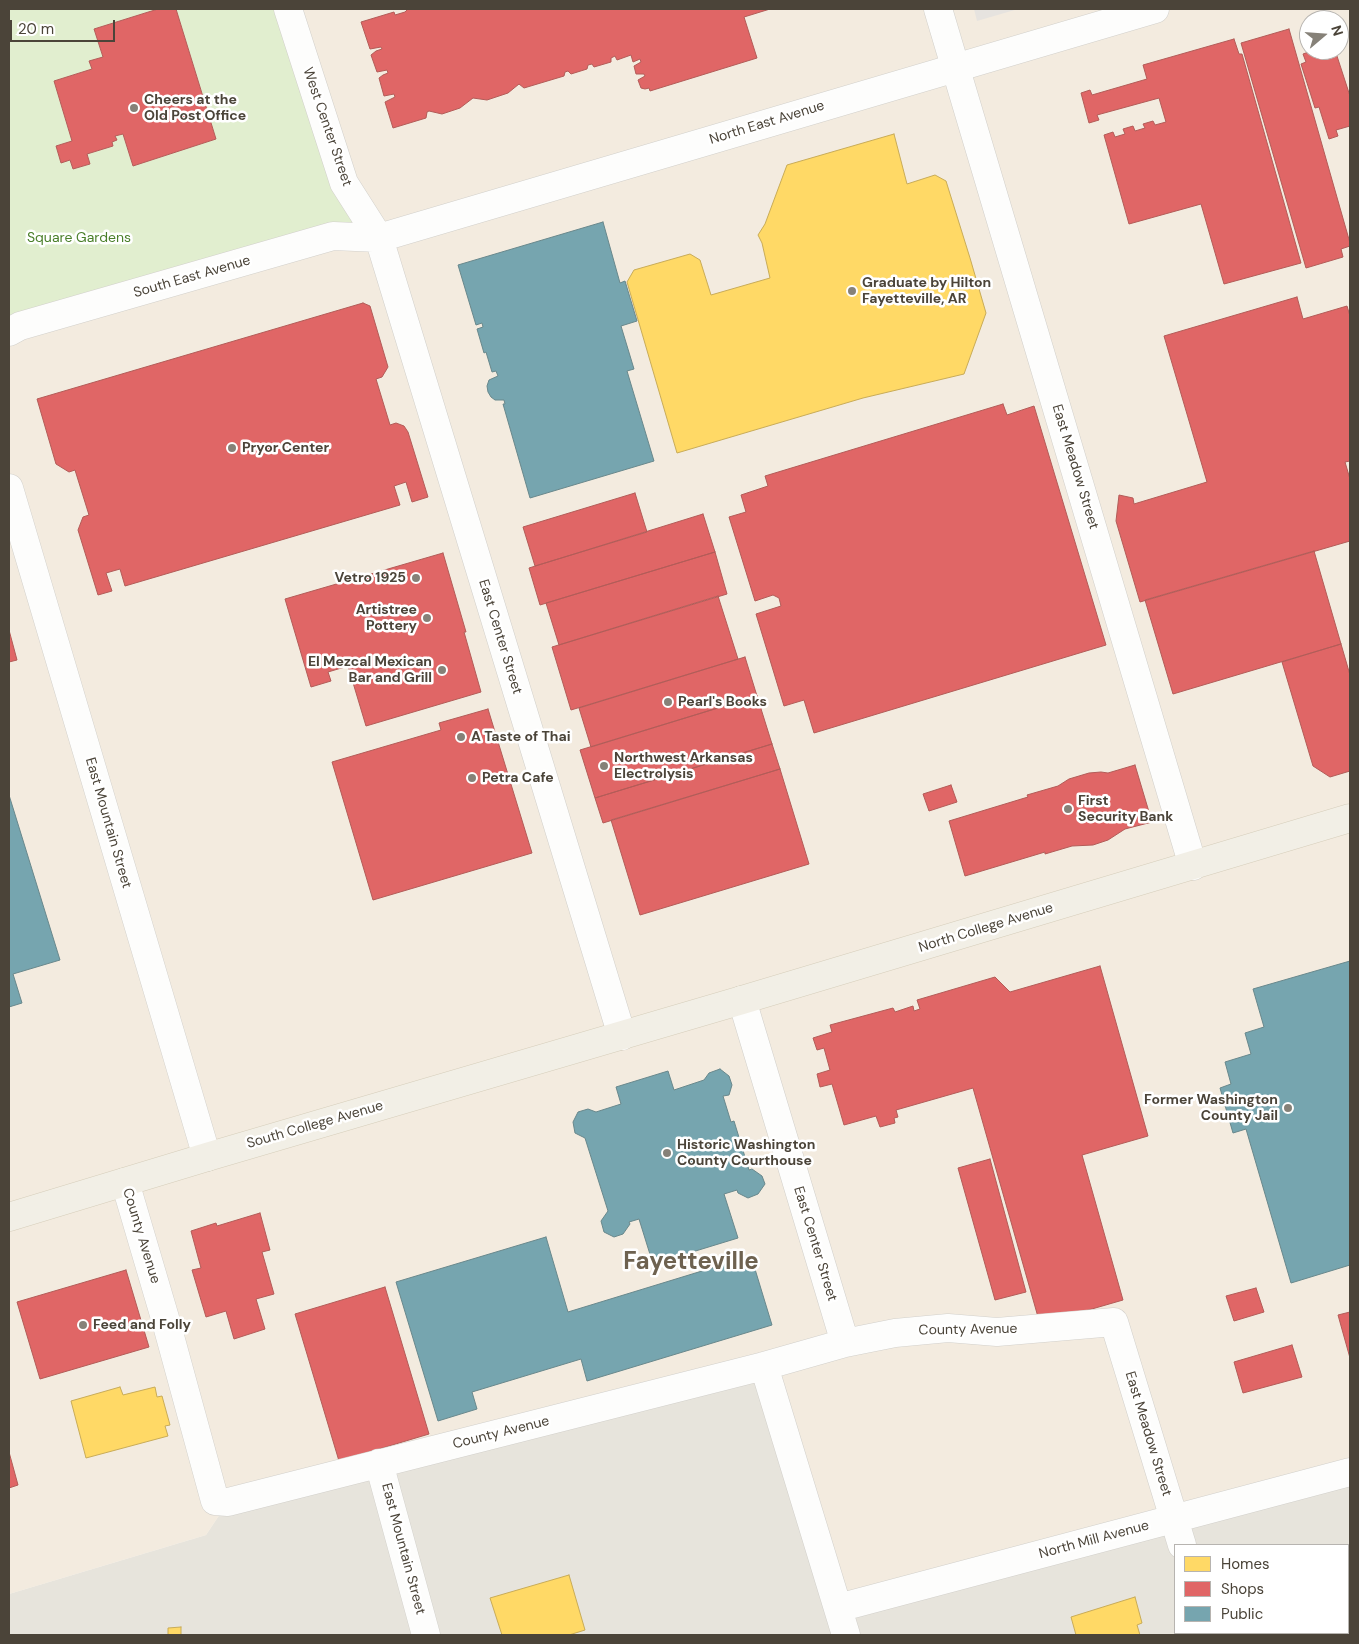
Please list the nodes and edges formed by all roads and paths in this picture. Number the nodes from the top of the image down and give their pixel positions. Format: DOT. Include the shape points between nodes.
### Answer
graph roads {
  1 [pos="288,9"];
  2 [pos="938,9"];
  3 [pos="1155,9"];
  4 [pos="956,67"];
  5 [pos="379,238"];
  6 [pos="9,332"];
  7 [pos="9,488"];
  8 [pos="1350,818"];
  9 [pos="1193,866"];
  10 [pos="742,1000"];
  11 [pos="622,1036"];
  12 [pos="207,1157"];
  13 [pos="125,1182"];
  14 [pos="9,1217"];
  15 [pos="1114,1322"];
  16 [pos="844,1343"];
  17 [pos="764,1366"];
  18 [pos="379,1464"];
  19 [pos="1350,1472"];
  20 [pos="1174,1519"];
  21 [pos="1182,1544"];
  22 [pos="838,1608"];
  23 [pos="426,1635"];
  24 [pos="846,1635"];
  1 -- 5 [label="street, West Center Street" via="344,183"];
  2 -- 4 [label="street, East Meadow Street"];
  3 -- 4 [label="street, North East Avenue"];
  4 -- 5 [label="street, North East Avenue"];
  4 -- 9 [label="street, East Meadow Street"];
  5 -- 6 [label="street, South East Avenue" via="333,236 20,326"];
  5 -- 11 [label="street, East Center Street"];
  7 -- 12 [label="street, East Mountain Street"];
  8 -- 9 [label="main road, North College Avenue"];
  9 -- 10 [label="main road, North College Avenue"];
  10 -- 11 [label="main road, North College Avenue"];
  10 -- 16 [label="street, East Center Street"];
  11 -- 12 [label="main road, South College Avenue"];
  12 -- 13 [label="main road, South College Avenue"];
  13 -- 14 [label="main road, South College Avenue"];
  13 -- 18 [label="street, County Avenue" via="215,1501 228,1502"];
  15 -- 16 [label="street, County Avenue" via="997,1332 948,1328 895,1333"];
  15 -- 20 [label="street, East Meadow Street"];
  16 -- 17 [label="street, County Avenue"];
  17 -- 18 [label="street, County Avenue"];
  17 -- 22 [label="street"];
  18 -- 23 [label="street, East Mountain Street"];
  19 -- 20 [label="street, North Mill Avenue"];
  20 -- 21 [label="street, East Meadow Street"];
  20 -- 22 [label="street, North Mill Avenue"];
  22 -- 24 [label="street"];
}
